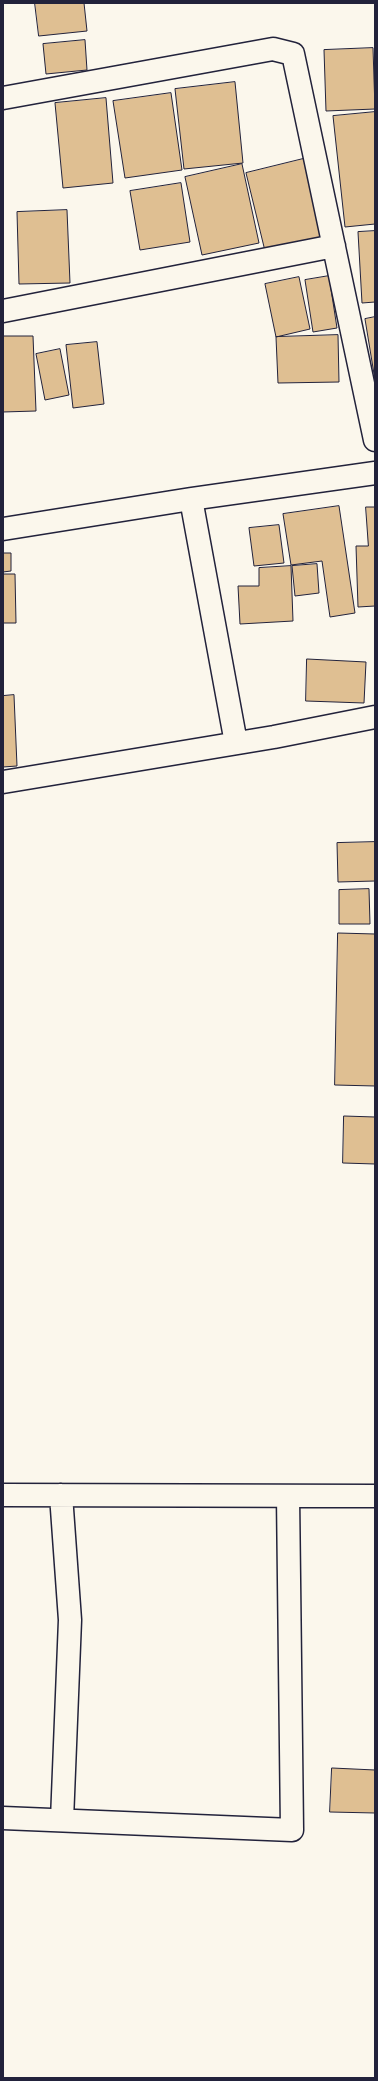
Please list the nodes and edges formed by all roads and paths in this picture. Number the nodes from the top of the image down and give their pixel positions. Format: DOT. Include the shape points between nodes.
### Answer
graph roads {
  1 [pos="3,98"];
  2 [pos="334,246"];
  3 [pos="3,311"];
  4 [pos="375,440"];
  5 [pos="375,473"];
  6 [pos="191,499"];
  7 [pos="3,529"];
  8 [pos="375,717"];
  9 [pos="236,743"];
  10 [pos="3,782"];
  11 [pos="3,1494"];
  12 [pos="61,1495"];
  13 [pos="288,1496"];
  14 [pos="375,1496"];
  15 [pos="3,1818"];
  16 [pos="62,1820"];
  1 -- 2 [label="street" via="273,49 293,54"];
  2 -- 3 [label="street"];
  2 -- 4 [label="street"];
  5 -- 6 [label="street"];
  6 -- 7 [label="street"];
  6 -- 9 [label="street"];
  8 -- 9 [label="street" via="274,738"];
  9 -- 10 [label="street"];
  11 -- 12 [label="street"];
  12 -- 13 [label="street"];
  12 -- 16 [label="street" via="70,1620"];
  13 -- 14 [label="street"];
  13 -- 16 [label="street" via="292,1830"];
  15 -- 16 [label="street"];
}
